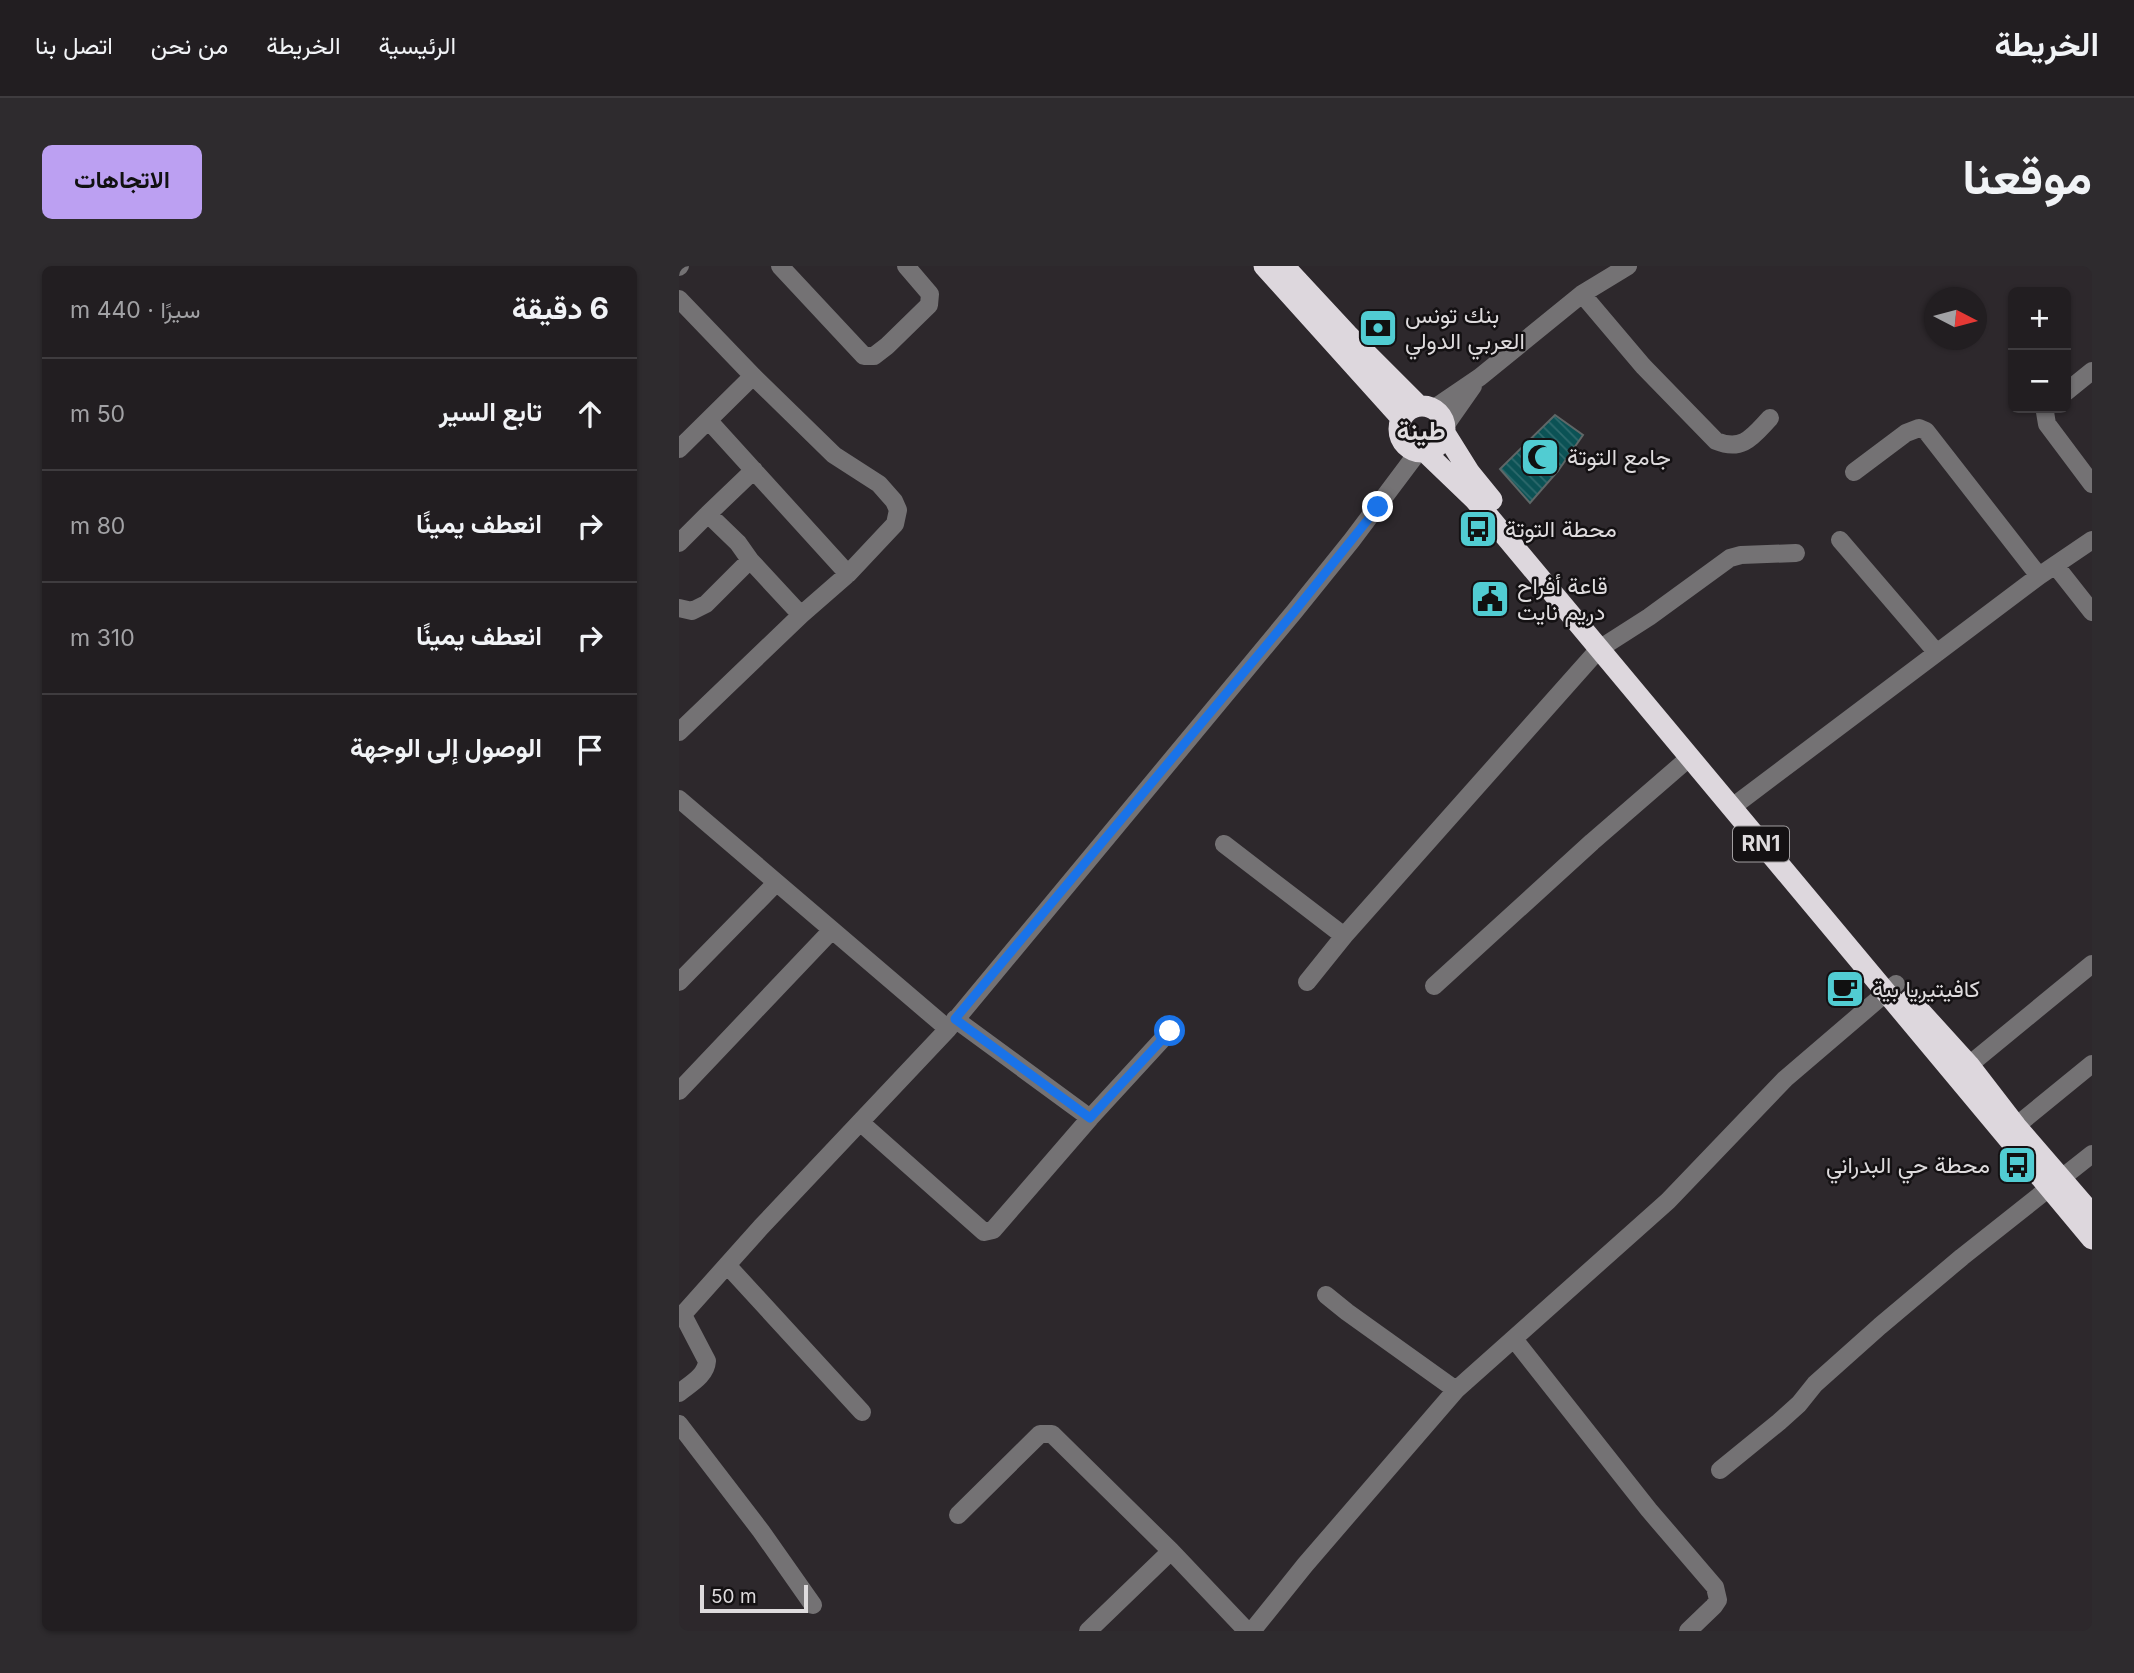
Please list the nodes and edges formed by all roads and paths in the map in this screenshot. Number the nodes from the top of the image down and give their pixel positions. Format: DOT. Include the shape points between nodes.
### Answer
graph roads {
  1 [pos="779,266"];
  2 [pos="906,266"];
  3 [pos="1263,266"];
  4 [pos="1284,266"];
  5 [pos="1628,266"];
  6 [pos="1582,294"];
  7 [pos="679,299"];
  8 [pos="2092,372"];
  9 [pos="753,376"];
  10 [pos="2071,388"];
  11 [pos="2045,413"];
  12 [pos="1428,418"];
  13 [pos="1770,418"];
  14 [pos="709,421"];
  15 [pos="679,449"];
  16 [pos="1421,452"];
  17 [pos="754,470"];
  18 [pos="1853,472"];
  19 [pos="2092,484"];
  20 [pos="708,514"];
  21 [pos="1840,540"];
  22 [pos="2092,540"];
  23 [pos="679,543"];
  24 [pos="1796,553"];
  25 [pos="750,560"];
  26 [pos="2055,565"];
  27 [pos="848,574"];
  28 [pos="2039,576"];
  29 [pos="679,608"];
  30 [pos="2092,612"];
  31 [pos="801,615"];
  32 [pos="1604,645"];
  33 [pos="1937,653"];
  34 [pos="679,732"];
  35 [pos="1689,758"];
  36 [pos="679,799"];
  37 [pos="1736,804"];
  38 [pos="1224,844"];
  39 [pos="776,883"];
  40 [pos="832,930"];
  41 [pos="1344,936"];
  42 [pos="2092,964"];
  43 [pos="679,982"];
  44 [pos="1307,982"];
  45 [pos="1434,986"];
  46 [pos="1891,989"];
  47 [pos="952,1024"];
  48 [pos="1170,1031"];
  49 [pos="2092,1064"];
  50 [pos="1969,1065"];
  51 [pos="679,1091"];
  52 [pos="1090,1118"];
  53 [pos="860,1122"];
  54 [pos="2016,1126"];
  55 [pos="2092,1154"];
  56 [pos="2055,1183"];
  57 [pos="2092,1214"];
  58 [pos="2092,1240"];
  59 [pos="726,1265"];
  60 [pos="1326,1295"];
  61 [pos="1514,1339"];
  62 [pos="1456,1390"];
  63 [pos="679,1393"];
  64 [pos="862,1412"];
  65 [pos="679,1424"];
  66 [pos="1720,1470"];
  67 [pos="958,1515"];
  68 [pos="1171,1552"];
  69 [pos="813,1605"];
  70 [pos="1088,1631"];
  71 [pos="1249,1631"];
  72 [pos="1688,1631"];
  1 -- 2 [label="street" via="868,357 887,346 929,305 930,294"];
  3 -- 12 [label="highway, RN1"];
  4 -- 12 [label="highway, RN1"];
  5 -- 6 [label="street"];
  6 -- 12 [label="street"];
  6 -- 13 [label="street" via="1716,441 1727,446 1743,443"];
  7 -- 9 [label="street"];
  8 -- 10 [label="street"];
  9 -- 14 [label="street"];
  9 -- 27 [label="street" via="834,455 879,484 894,501 899,516 895,524"];
  11 -- 19 [label="street" via="2047,424"];
  12 -- 16 [label="highway" via="1438,446"];
  12 -- 16 [label="highway, RN1" via="1399,433 1411,450"];
  12 -- 32 [label="highway, RN1"];
  14 -- 15 [label="street"];
  14 -- 17 [label="street"];
  16 -- 32 [label="highway, RN1" via="1475,500"];
  16 -- 47 [label="street"];
  17 -- 20 [label="street"];
  17 -- 27 [label="street"];
  18 -- 28 [label="street" via="1906,433 1919,428 1926,431"];
  20 -- 23 [label="street"];
  20 -- 25 [label="street"];
  21 -- 33 [label="street"];
  22 -- 26 [label="street"];
  24 -- 32 [label="street" via="1730,558"];
  25 -- 29 [label="street" via="706,604 687,612"];
  25 -- 31 [label="street"];
  26 -- 28 [label="street"];
  26 -- 30 [label="street"];
  27 -- 31 [label="street"];
  28 -- 33 [label="street"];
  31 -- 34 [label="street"];
  32 -- 35 [label="highway, RN1"];
  32 -- 37 [label="highway, RN1"];
  32 -- 41 [label="street"];
  33 -- 37 [label="street"];
  35 -- 37 [label="highway, RN1"];
  35 -- 45 [label="street"];
  36 -- 39 [label="street"];
  37 -- 46 [label="highway, RN1"];
  38 -- 41 [label="street"];
  39 -- 40 [label="street"];
  39 -- 43 [label="street"];
  40 -- 47 [label="street"];
  40 -- 51 [label="street"];
  41 -- 44 [label="street"];
  42 -- 50 [label="street"];
  46 -- 50 [label="highway, RN1"];
  46 -- 56 [label="highway, RN1"];
  46 -- 61 [label="street" via="1785,1079 1668,1202"];
  47 -- 52 [label="street"];
  47 -- 53 [label="street"];
  48 -- 52 [label="street"];
  49 -- 54 [label="street"];
  50 -- 54 [label="highway, RN1"];
  52 -- 53 [label="street" via="993,1230 986,1232"];
  53 -- 59 [label="street"];
  54 -- 56 [label="highway, RN1"];
  55 -- 56 [label="street"];
  56 -- 57 [label="highway, RN1"];
  56 -- 58 [label="highway, RN1"];
  56 -- 66 [label="street" via="1880,1326 1799,1404"];
  59 -- 63 [label="street" via="685,1312 707,1361 704,1373"];
  59 -- 64 [label="street"];
  60 -- 62 [label="street"];
  61 -- 62 [label="street"];
  61 -- 72 [label="street" via="1715,1587 1718,1600"];
  62 -- 71 [label="street"];
  65 -- 69 [label="street"];
  67 -- 68 [label="street" via="1047,1433"];
  68 -- 70 [label="street"];
  68 -- 71 [label="street"];
}
